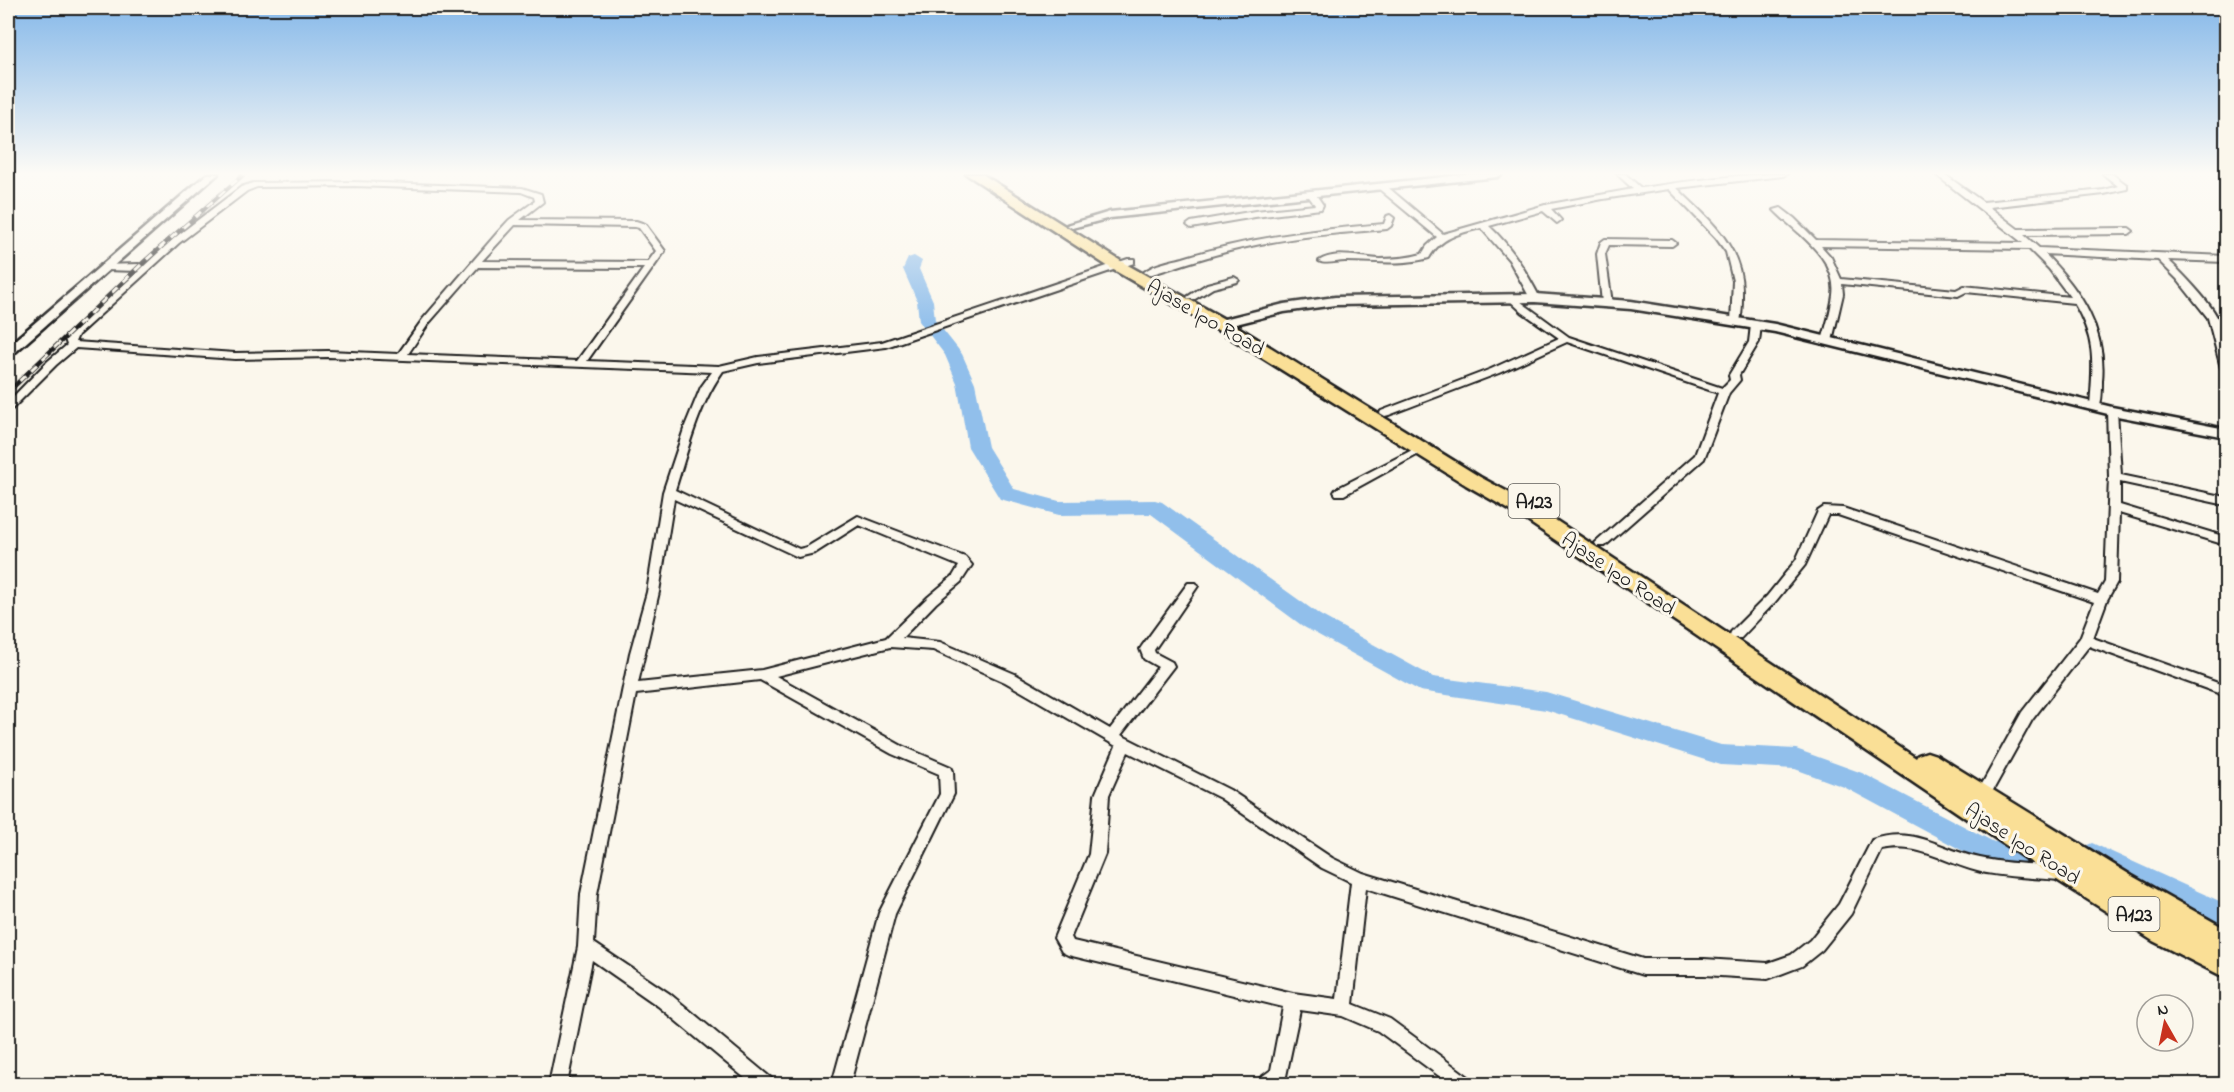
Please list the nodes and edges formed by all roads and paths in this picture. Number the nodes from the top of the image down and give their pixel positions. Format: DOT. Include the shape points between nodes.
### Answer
graph roads {
  1 [pos="153,225"];
  2 [pos="197,225"];
  3 [pos="509,225"];
  4 [pos="639,225"];
  5 [pos="1059,225"];
  6 [pos="1072,225"];
  7 [pos="1387,225"];
  8 [pos="1428,225"];
  9 [pos="1483,225"];
  10 [pos="1708,225"];
  11 [pos="1795,225"];
  12 [pos="2006,225"];
  13 [pos="2129,231"];
  14 [pos="2014,232"];
  15 [pos="1442,237"];
  16 [pos="1672,243"];
  17 [pos="1815,243"];
  18 [pos="2035,248"];
  19 [pos="2160,257"];
  20 [pos="2226,259"];
  21 [pos="1323,261"];
  22 [pos="476,264"];
  23 [pos="1125,264"];
  24 [pos="651,265"];
  25 [pos="104,267"];
  26 [pos="145,270"];
  27 [pos="1149,272"];
  28 [pos="1234,280"];
  29 [pos="1837,281"];
  30 [pos="1192,297"];
  31 [pos="1535,298"];
  32 [pos="1513,299"];
  33 [pos="2079,302"];
  34 [pos="1607,303"];
  35 [pos="2213,318"];
  36 [pos="2226,320"];
  37 [pos="1736,322"];
  38 [pos="1229,324"];
  39 [pos="1756,325"];
  40 [pos="1566,339"];
  41 [pos="1827,341"];
  42 [pos="74,345"];
  43 [pos="8,352"];
  44 [pos="401,357"];
  45 [pos="581,362"];
  46 [pos="2226,368"];
  47 [pos="719,369"];
  48 [pos="1724,392"];
  49 [pos="8,407"];
  50 [pos="2095,407"];
  51 [pos="2112,411"];
  52 [pos="1385,413"];
  53 [pos="2226,432"];
  54 [pos="1422,448"];
  55 [pos="2115,477"];
  56 [pos="669,492"];
  57 [pos="1340,492"];
  58 [pos="2226,501"];
  59 [pos="2113,507"];
  60 [pos="2226,541"];
  61 [pos="1601,543"];
  62 [pos="1192,586"];
  63 [pos="2101,600"];
  64 [pos="1679,604"];
  65 [pos="1736,635"];
  66 [pos="2086,640"];
  67 [pos="890,642"];
  68 [pos="762,675"];
  69 [pos="630,689"];
  70 [pos="2226,691"];
  71 [pos="1118,740"];
  72 [pos="1982,797"];
  73 [pos="2068,862"];
  74 [pos="1359,879"];
  75 [pos="2226,943"];
  76 [pos="586,947"];
  77 [pos="2226,965"];
  78 [pos="1293,1001"];
  79 [pos="1344,1008"];
  80 [pos="558,1084"];
  81 [pos="765,1084"];
  82 [pos="841,1084"];
  83 [pos="1266,1084"];
  84 [pos="1464,1084"];
  1 -- 25 [label="street"];
  2 -- 26 [label="street"];
  3 -- 22 [label="street"];
  4 -- 24 [label="street" via="661,251"];
  5 -- 23 [label="highway, Ajase Ipo Road / A123"];
  6 -- 23 [label="highway, Ajase Ipo Road / A123"];
  7 -- 27 [label="street" via="1332,230 1258,244 1184,259"];
  8 -- 15 [label="street"];
  9 -- 15 [label="street"];
  9 -- 31 [label="street" via="1520,266"];
  10 -- 37 [label="street" via="1731,252 1738,281"];
  11 -- 17 [label="street"];
  12 -- 14 [label="street"];
  13 -- 14 [label="street"];
  14 -- 18 [label="street"];
  15 -- 21 [label="street" via="1426,256 1417,259"];
  16 -- 34 [label="street" via="1605,242 1601,254"];
  17 -- 18 [label="street"];
  17 -- 29 [label="street" via="1827,256"];
  18 -- 19 [label="street"];
  18 -- 33 [label="street"];
  19 -- 20 [label="street"];
  19 -- 35 [label="street"];
  22 -- 24 [label="street"];
  22 -- 44 [label="street" via="426,321"];
  23 -- 27 [label="highway, Ajase Ipo Road / A123"];
  23 -- 38 [label="highway, Ajase Ipo Road / A123"];
  23 -- 47 [label="street" via="883,345 758,360"];
  24 -- 45 [label="street"];
  25 -- 26 [label="street"];
  25 -- 43 [label="street"];
  26 -- 42 [label="street" via="75,333 70,339"];
  27 -- 30 [label="highway, Ajase Ipo Road / A123"];
  28 -- 30 [label="street" via="1210,286"];
  29 -- 33 [label="street"];
  29 -- 41 [label="street" via="1838,294"];
  30 -- 38 [label="highway, Ajase Ipo Road / A123"];
  31 -- 32 [label="street"];
  31 -- 34 [label="street"];
  32 -- 38 [label="street" via="1400,300 1313,309"];
  32 -- 40 [label="street" via="1526,313"];
  33 -- 50 [label="street" via="2096,342"];
  34 -- 37 [label="street"];
  35 -- 36 [label="street"];
  35 -- 46 [label="street"];
  37 -- 39 [label="street"];
  38 -- 52 [label="highway, Ajase Ipo Road / A123"];
  38 -- 54 [label="highway, Ajase Ipo Road / A123"];
  39 -- 41 [label="street"];
  39 -- 48 [label="street" via="1754,342 1734,375 1735,380"];
  40 -- 48 [label="street"];
  40 -- 52 [label="street"];
  41 -- 50 [label="street"];
  42 -- 44 [label="street" via="235,356"];
  42 -- 49 [label="street"];
  44 -- 45 [label="street"];
  45 -- 47 [label="street"];
  47 -- 56 [label="street" via="706,387 690,426"];
  48 -- 61 [label="street" via="1700,457"];
  50 -- 51 [label="street"];
  51 -- 53 [label="street"];
  51 -- 55 [label="street"];
  52 -- 61 [label="highway, Ajase Ipo Road / A123"];
  54 -- 57 [label="street"];
  54 -- 64 [label="highway, Ajase Ipo Road / A123"];
  55 -- 58 [label="street"];
  55 -- 59 [label="street"];
  56 -- 67 [label="street" via="798,552 811,550 858,520 961,560 966,565 957,579"];
  56 -- 69 [label="street"];
  59 -- 60 [label="street"];
  59 -- 63 [label="street" via="2111,582"];
  61 -- 64 [label="highway, Ajase Ipo Road / A123"];
  62 -- 71 [label="street" via="1147,650 1149,656 1167,666"];
  63 -- 65 [label="street" via="1839,511 1824,511 1801,562"];
  63 -- 66 [label="street"];
  64 -- 65 [label="highway, Ajase Ipo Road / A123"];
  64 -- 73 [label="highway, Ajase Ipo Road / A123" via="2007,832"];
  65 -- 72 [label="highway, Ajase Ipo Road / A123"];
  66 -- 70 [label="street"];
  66 -- 72 [label="street" via="2027,716"];
  67 -- 68 [label="street"];
  67 -- 71 [label="street" via="935,645 1010,678"];
  68 -- 69 [label="street"];
  68 -- 82 [label="street" via="897,750 946,771 947,794 887,913"];
  69 -- 76 [label="street" via="589,894"];
  71 -- 74 [label="street" via="1225,794 1327,863"];
  71 -- 78 [label="street" via="1102,795 1097,854 1062,938 1068,947"];
  72 -- 73 [label="highway, Ajase Ipo Road / A123"];
  73 -- 74 [label="street" via="1981,865 1918,841 1891,840 1877,845 1845,909 1816,945 1796,961 1768,971 1643,967"];
  73 -- 75 [label="highway, Ajase Ipo Road / A123"];
  73 -- 77 [label="highway, Ajase Ipo Road / A123" via="2163,932"];
  74 -- 79 [label="street"];
  76 -- 80 [label="street"];
  76 -- 81 [label="street" via="664,1000"];
  78 -- 79 [label="street"];
  78 -- 83 [label="street" via="1279,1075"];
  79 -- 84 [label="street" via="1384,1025"];
}
